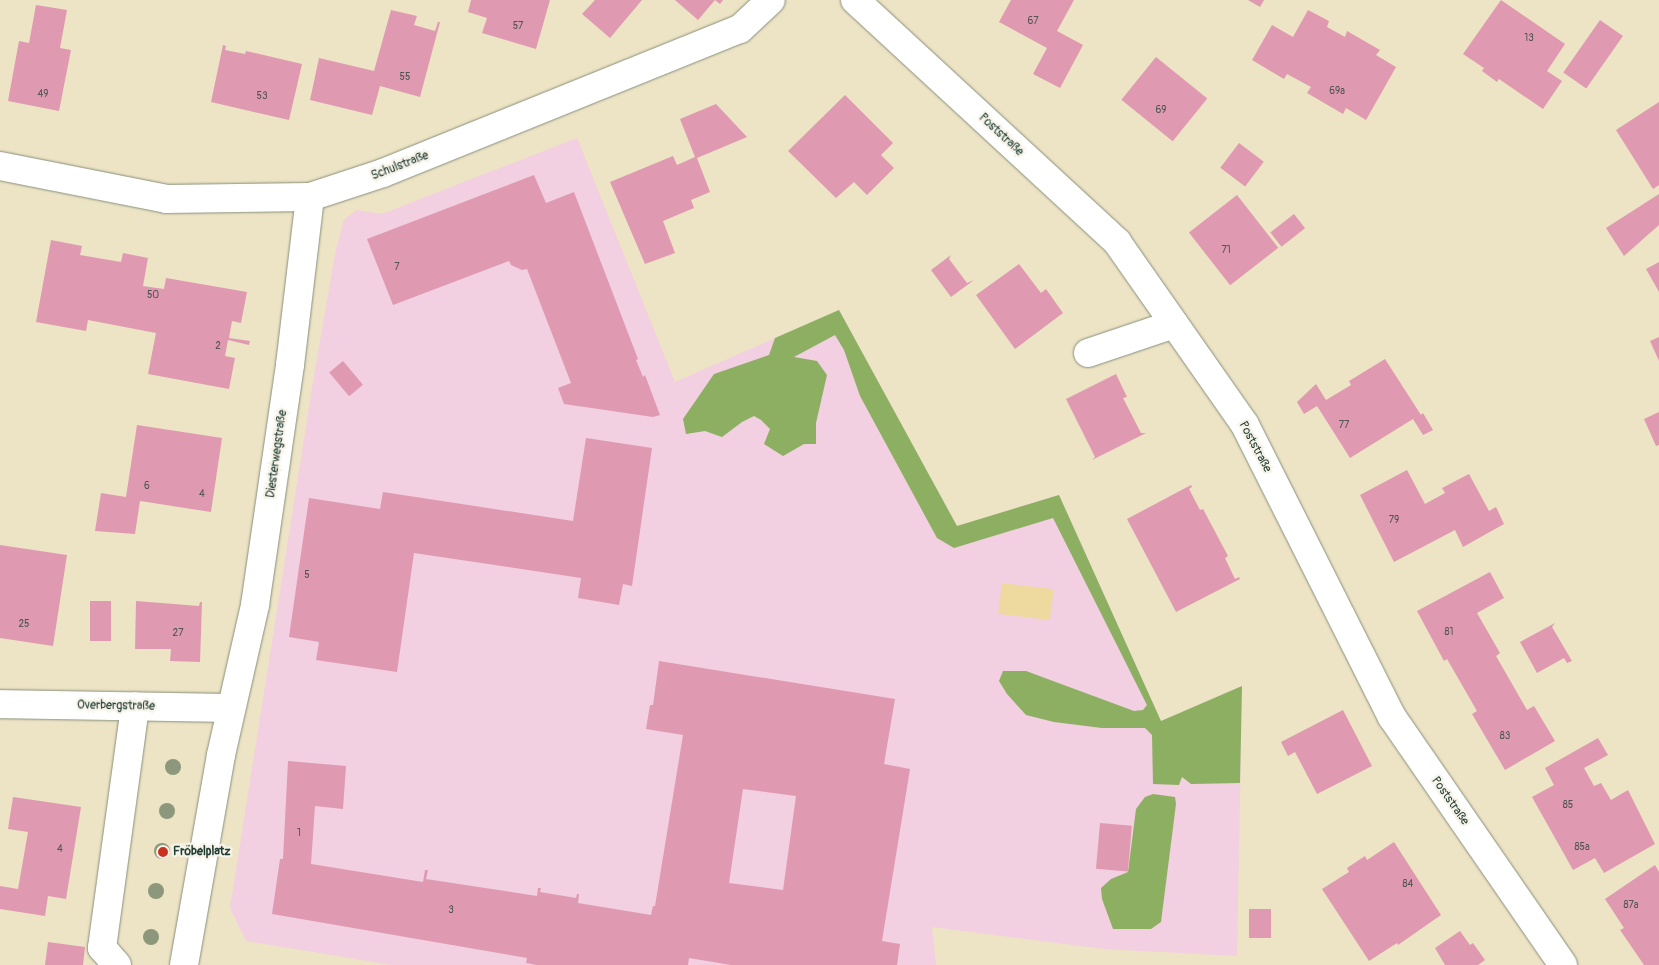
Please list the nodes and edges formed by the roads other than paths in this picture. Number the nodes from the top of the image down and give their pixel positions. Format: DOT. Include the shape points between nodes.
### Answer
graph roads {
  1 [pos="771,0"];
  2 [pos="855,0"];
  3 [pos="0,166"];
  4 [pos="310,197"];
  5 [pos="1174,324"];
  6 [pos="1088,353"];
  7 [pos="0,704"];
  8 [pos="136,706"];
  9 [pos="231,708"];
  10 [pos="117,965"];
  11 [pos="184,965"];
  12 [pos="1563,965"];
  1 -- 4 [label="street, Schulstraße" via="740,29 383,173"];
  2 -- 5 [label="street, Poststraße" via="1117,242"];
  3 -- 4 [label="street, Schulstraße" via="166,199"];
  4 -- 9 [label="street, Diesterwegstraße" via="290,365 255,605"];
  5 -- 6 [label="street"];
  5 -- 12 [label="street, Poststraße" via="1245,424 1392,717"];
  7 -- 8 [label="street, Overbergstraße"];
  8 -- 9 [label="street, Overbergstraße"];
  8 -- 10 [label="street" via="102,948"];
  9 -- 11 [label="street"];
}
